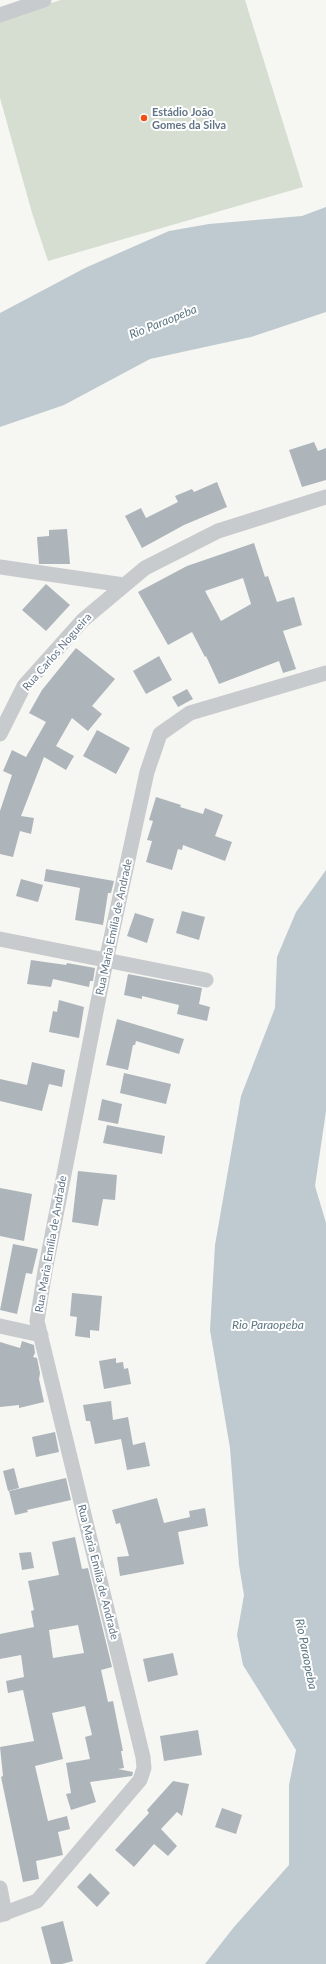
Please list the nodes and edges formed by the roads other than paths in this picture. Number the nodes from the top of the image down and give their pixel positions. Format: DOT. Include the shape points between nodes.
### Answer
graph roads {
  1 [pos="44,0"];
  2 [pos="0,15"];
  3 [pos="326,497"];
  4 [pos="0,567"];
  5 [pos="124,585"];
  6 [pos="326,673"];
  7 [pos="0,734"];
  8 [pos="0,939"];
  9 [pos="106,961"];
  10 [pos="206,980"];
  11 [pos="0,1326"];
  12 [pos="41,1335"];
  13 [pos="0,1888"];
  14 [pos="3,1914"];
  1 -- 2 [label="street"];
  3 -- 5 [label="street, Rua Carlos Nogueira" via="218,531 145,568"];
  4 -- 5 [label="street"];
  5 -- 7 [label="street, Rua Carlos Nogueira" via="83,620 24,686"];
  6 -- 9 [label="street, Rua Maria Emília de Andrade" via="190,713 160,734 147,772"];
  8 -- 9 [label="street"];
  9 -- 10 [label="street"];
  9 -- 12 [label="street, Rua Maria Emília de Andrade" via="45,1271 37,1321"];
  11 -- 12 [label="street"];
  12 -- 14 [label="street, Rua Maria Emília de Andrade" via="144,1768 140,1780 37,1901"];
  13 -- 14 [label="street"];
}
